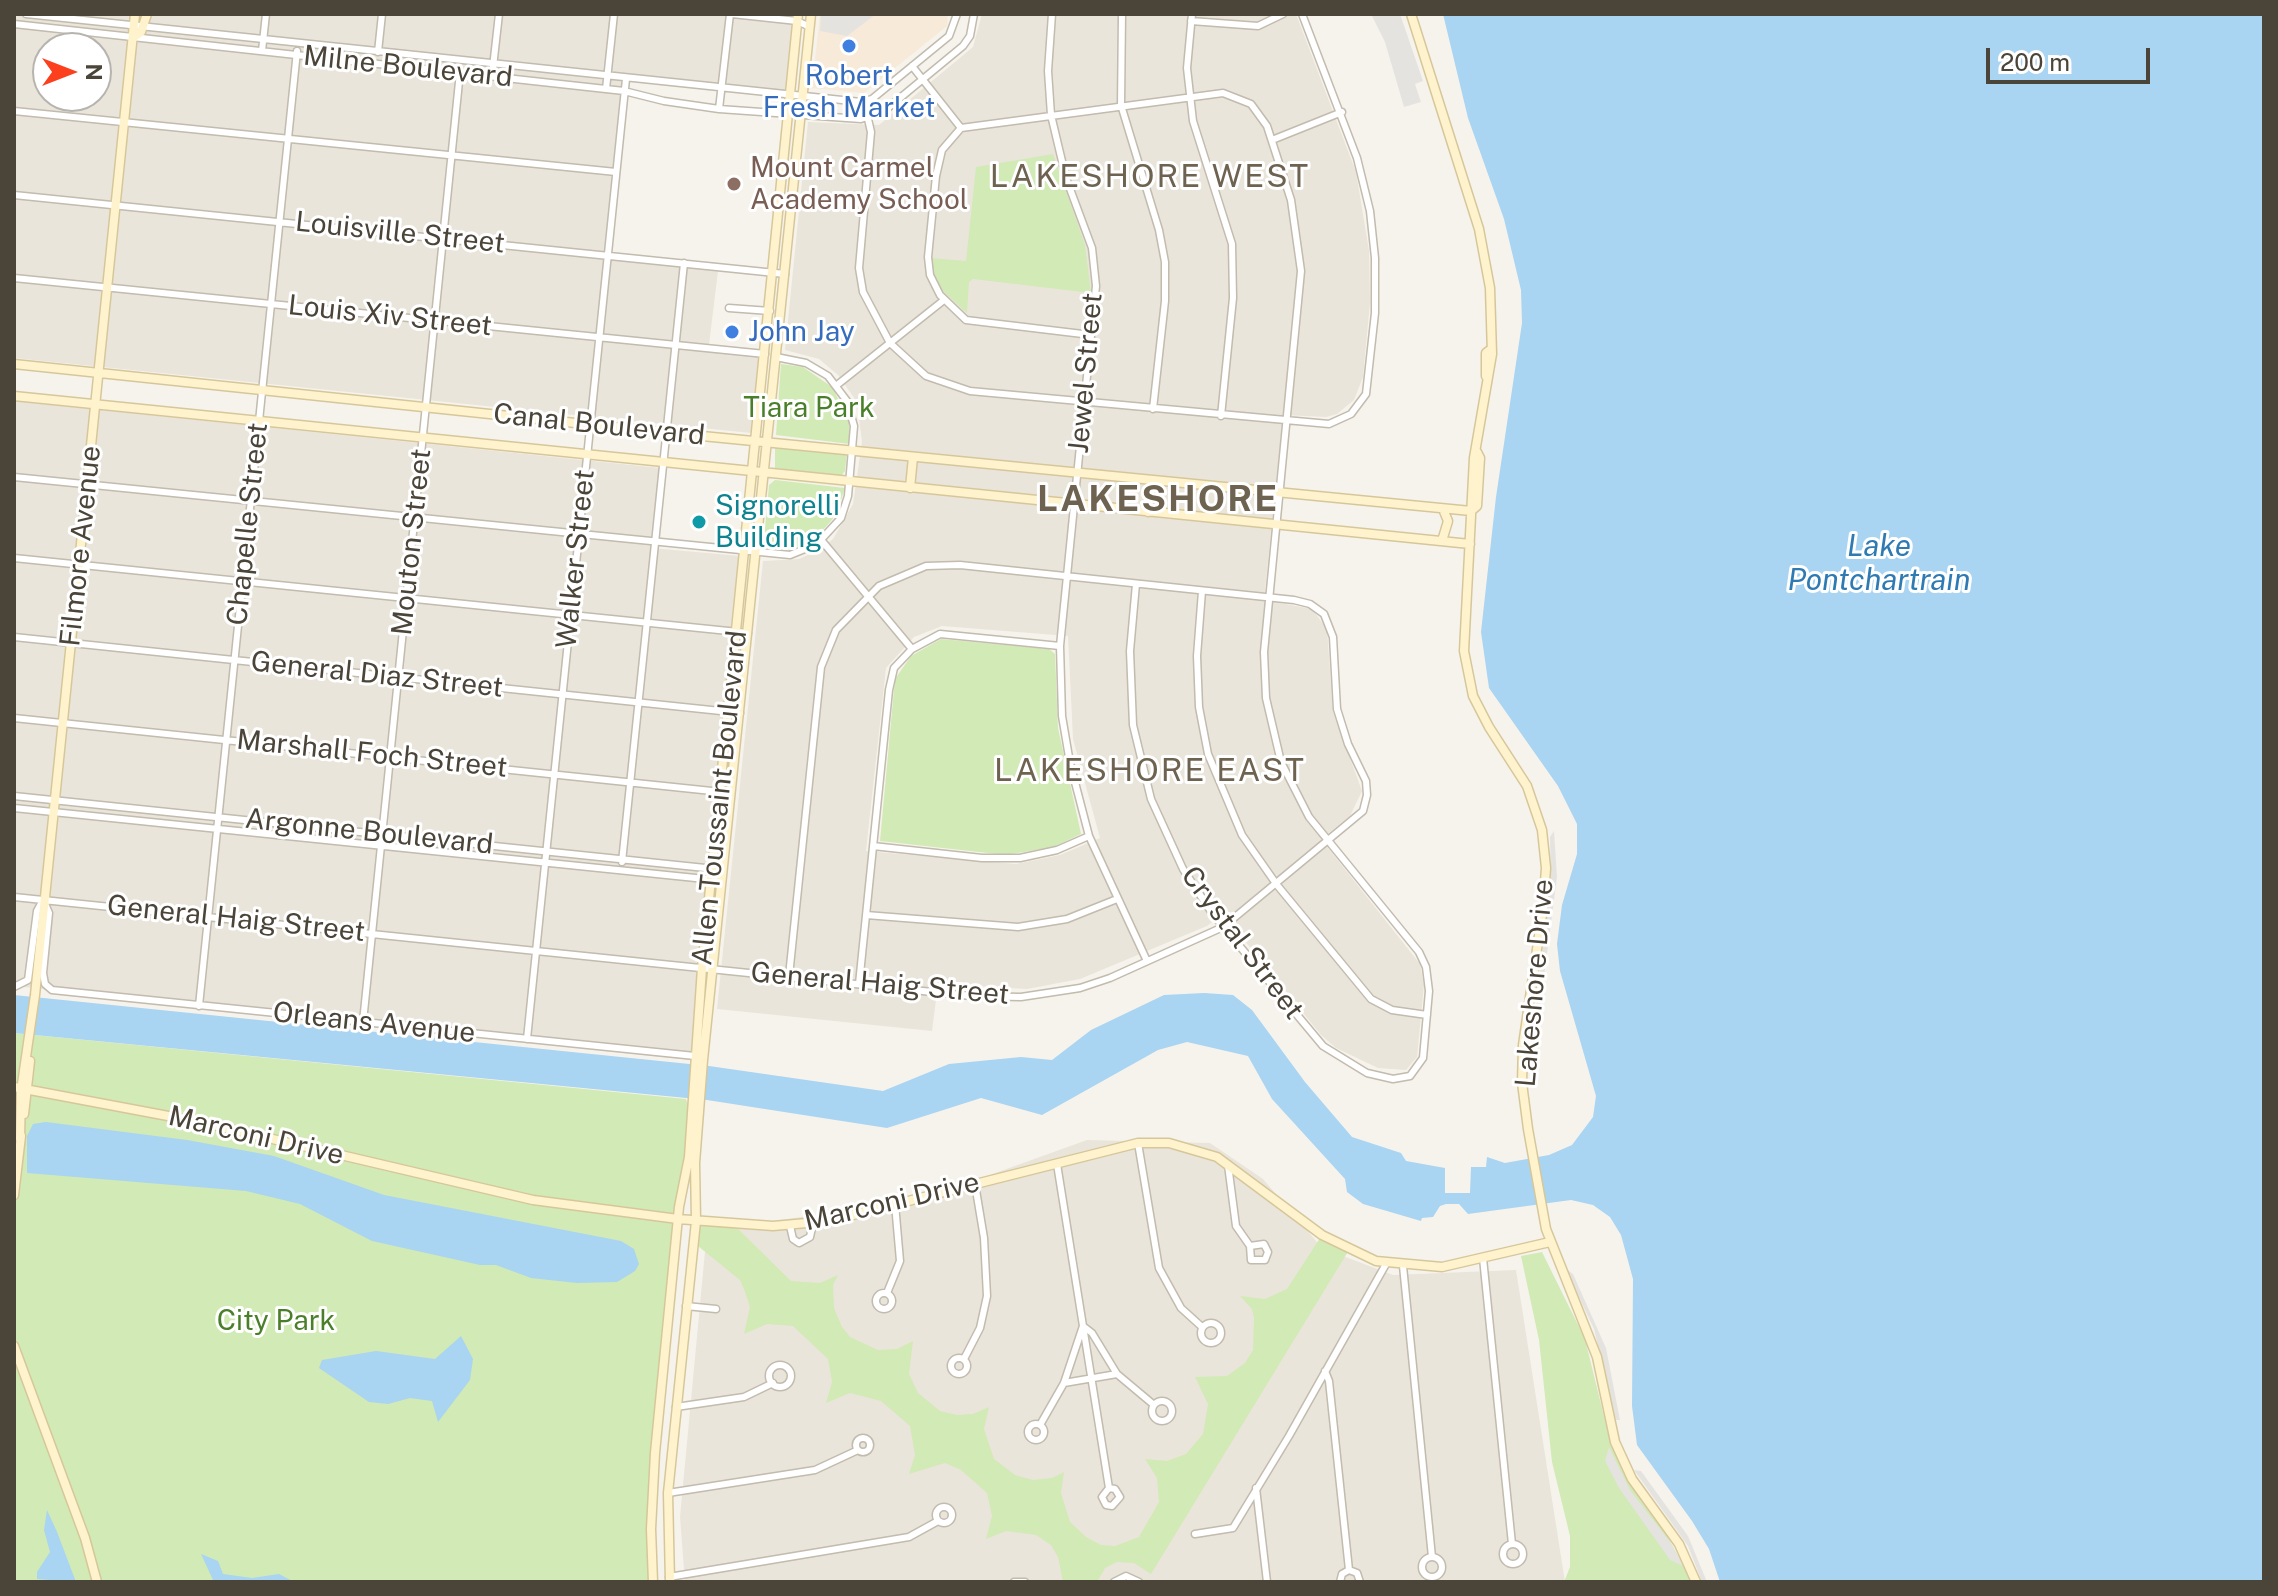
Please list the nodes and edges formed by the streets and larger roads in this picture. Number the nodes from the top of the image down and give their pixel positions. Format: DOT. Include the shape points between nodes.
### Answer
graph roads {
  1 [pos="23,14"];
  2 [pos="135,14"];
  3 [pos="147,14"];
  4 [pos="266,14"];
  5 [pos="382,14"];
  6 [pos="499,14"];
  7 [pos="614,14"];
  8 [pos="731,14"];
  9 [pos="811,14"];
  10 [pos="957,14"];
  11 [pos="974,14"];
  12 [pos="1052,14"];
  13 [pos="1122,14"];
  14 [pos="1283,14"];
  15 [pos="1302,14"];
  16 [pos="1411,14"];
  17 [pos="1192,17"];
  18 [pos="798,18"];
  19 [pos="17,24"];
  20 [pos="132,25"];
  21 [pos="143,27"];
  22 [pos="810,27"];
  23 [pos="134,37"];
  24 [pos="263,39"];
  25 [pos="297,43"];
  26 [pos="262,51"];
  27 [pos="378,52"];
  28 [pos="296,55"];
  29 [pos="461,61"];
  30 [pos="493,64"];
  31 [pos="912,66"];
  32 [pos="460,73"];
  33 [pos="492,76"];
  34 [pos="607,77"];
  35 [pos="626,79"];
  36 [pos="923,80"];
  37 [pos="606,89"];
  38 [pos="721,89"];
  39 [pos="624,91"];
  40 [pos="790,96"];
  41 [pos="1189,96"];
  42 [pos="803,97"];
  43 [pos="1121,105"];
  44 [pos="719,109"];
  45 [pos="14,111"];
  46 [pos="1342,112"];
  47 [pos="801,115"];
  48 [pos="1051,115"];
  49 [pos="788,116"];
  50 [pos="868,119"];
  51 [pos="124,122"];
  52 [pos="961,128"];
  53 [pos="288,138"];
  54 [pos="1272,140"];
  55 [pos="451,154"];
  56 [pos="616,172"];
  57 [pos="14,195"];
  58 [pos="116,204"];
  59 [pos="279,221"];
  60 [pos="443,237"];
  61 [pos="607,255"];
  62 [pos="684,263"];
  63 [pos="773,273"];
  64 [pos="785,274"];
  65 [pos="14,278"];
  66 [pos="108,288"];
  67 [pos="944,300"];
  68 [pos="271,304"];
  69 [pos="782,304"];
  70 [pos="770,307"];
  71 [pos="729,308"];
  72 [pos="434,321"];
  73 [pos="1091,335"];
  74 [pos="598,337"];
  75 [pos="890,343"];
  76 [pos="675,345"];
  77 [pos="765,354"];
  78 [pos="776,357"];
  79 [pos="14,364"];
  80 [pos="99,374"];
  81 [pos="837,385"];
  82 [pos="262,391"];
  83 [pos="761,394"];
  84 [pos="772,395"];
  85 [pos="14,396"];
  86 [pos="1085,402"];
  87 [pos="96,405"];
  88 [pos="426,408"];
  89 [pos="1153,409"];
  90 [pos="1221,416"];
  91 [pos="259,420"];
  92 [pos="1288,423"];
  93 [pos="589,425"];
  94 [pos="666,433"];
  95 [pos="423,437"];
  96 [pos="756,441"];
  97 [pos="767,442"];
  98 [pos="853,451"];
  99 [pos="587,454"];
  100 [pos="913,457"];
  101 [pos="663,462"];
  102 [pos="753,472"];
  103 [pos="764,473"];
  104 [pos="1077,473"];
  105 [pos="14,477"];
  106 [pos="1151,480"];
  107 [pos="850,482"];
  108 [pos="87,484"];
  109 [pos="910,488"];
  110 [pos="1281,492"];
  111 [pos="250,503"];
  112 [pos="749,505"];
  113 [pos="1074,505"];
  114 [pos="761,507"];
  115 [pos="1443,509"];
  116 [pos="1471,511"];
  117 [pos="1148,512"];
  118 [pos="414,519"];
  119 [pos="1277,526"];
  120 [pos="578,536"];
  121 [pos="822,541"];
  122 [pos="1442,541"];
  123 [pos="654,544"];
  124 [pos="1470,544"];
  125 [pos="745,553"];
  126 [pos="756,554"];
  127 [pos="14,558"];
  128 [pos="79,565"];
  129 [pos="1067,576"];
  130 [pos="242,582"];
  131 [pos="1136,584"];
  132 [pos="1202,591"];
  133 [pos="741,594"];
  134 [pos="752,595"];
  135 [pos="867,595"];
  136 [pos="1270,598"];
  137 [pos="406,599"];
  138 [pos="570,616"];
  139 [pos="646,624"];
  140 [pos="737,632"];
  141 [pos="748,633"];
  142 [pos="14,637"];
  143 [pos="70,642"];
  144 [pos="1060,646"];
  145 [pos="912,649"];
  146 [pos="234,660"];
  147 [pos="398,678"];
  148 [pos="562,693"];
  149 [pos="639,701"];
  150 [pos="729,712"];
  151 [pos="740,713"];
  152 [pos="14,718"];
  153 [pos="62,722"];
  154 [pos="226,739"];
  155 [pos="390,756"];
  156 [pos="554,773"];
  157 [pos="631,781"];
  158 [pos="720,792"];
  159 [pos="731,793"];
  160 [pos="14,796"];
  161 [pos="54,800"];
  162 [pos="14,808"];
  163 [pos="53,811"];
  164 [pos="218,816"];
  165 [pos="217,828"];
  166 [pos="382,834"];
  167 [pos="1089,836"];
  168 [pos="1328,842"];
  169 [pos="381,845"];
  170 [pos="873,846"];
  171 [pos="546,850"];
  172 [pos="622,858"];
  173 [pos="545,862"];
  174 [pos="621,869"];
  175 [pos="718,869"];
  176 [pos="712,880"];
  177 [pos="722,881"];
  178 [pos="1277,885"];
  179 [pos="14,897"];
  180 [pos="1117,899"];
  181 [pos="43,900"];
  182 [pos="208,915"];
  183 [pos="866,915"];
  184 [pos="1223,927"];
  185 [pos="372,933"];
  186 [pos="536,950"];
  187 [pos="1147,961"];
  188 [pos="702,968"];
  189 [pos="713,970"];
  190 [pos="789,976"];
  191 [pos="859,984"];
  192 [pos="16,987"];
  193 [pos="199,1006"];
  194 [pos="1427,1015"];
  195 [pos="363,1022"];
  196 [pos="702,1025"];
  197 [pos="527,1039"];
  198 [pos="698,1059"];
  199 [pos="21,1089"];
  200 [pos="696,1105"];
  201 [pos="1138,1143"];
  202 [pos="1057,1164"];
  203 [pos="1228,1165"];
  204 [pos="975,1184"];
  205 [pos="14,1195"];
  206 [pos="895,1204"];
  207 [pos="678,1219"];
  208 [pos="696,1221"];
  209 [pos="813,1223"];
  210 [pos="790,1226"];
  211 [pos="1550,1242"];
  212 [pos="1250,1246"];
  213 [pos="1483,1258"];
  214 [pos="1386,1264"];
  215 [pos="1403,1266"];
  216 [pos="674,1269"];
  217 [pos="690,1270"];
  218 [pos="887,1293"];
  219 [pos="686,1306"];
  220 [pos="716,1309"];
  221 [pos="1083,1326"];
  222 [pos="1202,1327"];
  223 [pos="14,1346"];
  224 [pos="964,1359"];
  225 [pos="1325,1371"];
  226 [pos="1117,1374"];
  227 [pos="1092,1380"];
  228 [pos="773,1383"];
  229 [pos="1064,1383"];
  230 [pos="1154,1405"];
  231 [pos="676,1407"];
  232 [pos="1040,1425"];
  233 [pos="858,1450"];
  234 [pos="655,1453"];
  235 [pos="671,1453"];
  236 [pos="1109,1488"];
  237 [pos="1256,1488"];
  238 [pos="668,1493"];
  239 [pos="938,1521"];
  240 [pos="1195,1534"];
  241 [pos="1512,1544"];
  242 [pos="1432,1557"];
  243 [pos="1349,1570"];
  244 [pos="669,1580"];
  245 [pos="97,1582"];
  246 [pos="653,1582"];
  247 [pos="1014,1582"];
  248 [pos="1025,1582"];
  249 [pos="1114,1582"];
  250 [pos="1139,1582"];
  251 [pos="1267,1582"];
  252 [pos="1340,1582"];
  253 [pos="1360,1582"];
  254 [pos="1696,1582"];
  1 -- 19 [label="street"];
  1 -- 20 [label="street, Milne Boulevard"];
  2 -- 20 [label="street, Filmore Avenue"];
  3 -- 21 [label="street"];
  4 -- 24 [label="street"];
  5 -- 27 [label="street"];
  6 -- 30 [label="street"];
  7 -- 34 [label="street"];
  8 -- 18 [label="street"];
  8 -- 38 [label="street"];
  9 -- 22 [label="street, Allen Toussaint Boulevard"];
  10 -- 31 [label="street, Milne Boulevard" via="952,33"];
  11 -- 36 [label="street" via="967,42"];
  12 -- 48 [label="street, Jewel Street"];
  13 -- 43 [label="street"];
  14 -- 17 [label="street" via="1258,26"];
  15 -- 46 [label="street"];
  16 -- 116 [label="street, Lakeshore Drive" via="1456,142 1492,306"];
  17 -- 41 [label="street"];
  18 -- 22 [label="street"];
  18 -- 40 [label="street, Allen Toussaint Boulevard"];
  19 -- 23 [label="street, Milne Boulevard"];
  20 -- 21 [label="street, Milne Boulevard"];
  20 -- 23 [label="street, Filmore Avenue"];
  21 -- 23 [label="street"];
  21 -- 24 [label="street, Milne Boulevard"];
  22 -- 42 [label="street, Allen Toussaint Boulevard"];
  23 -- 26 [label="street, Milne Boulevard"];
  23 -- 51 [label="street, Filmore Avenue"];
  24 -- 25 [label="street, Milne Boulevard"];
  24 -- 26 [label="street"];
  25 -- 27 [label="street, Milne Boulevard"];
  25 -- 28 [label="street, Chapelle Street"];
  26 -- 28 [label="street, Milne Boulevard"];
  27 -- 29 [label="street, Milne Boulevard"];
  28 -- 32 [label="street, Milne Boulevard"];
  28 -- 53 [label="street, Chapelle Street"];
  29 -- 30 [label="street, Milne Boulevard"];
  29 -- 32 [label="street, Mouton Street"];
  30 -- 33 [label="street"];
  30 -- 34 [label="street, Milne Boulevard"];
  31 -- 36 [label="street"];
  31 -- 42 [label="street, Milne Boulevard" via="867,101"];
  32 -- 33 [label="street, Milne Boulevard"];
  32 -- 55 [label="street, Mouton Street"];
  33 -- 37 [label="street, Milne Boulevard"];
  34 -- 35 [label="street, Milne Boulevard"];
  34 -- 37 [label="street"];
  35 -- 38 [label="street, Milne Boulevard"];
  35 -- 39 [label="street, Walker Street"];
  36 -- 50 [label="street"];
  36 -- 52 [label="street"];
  37 -- 39 [label="street, Milne Boulevard"];
  38 -- 40 [label="street, Milne Boulevard"];
  38 -- 44 [label="street"];
  39 -- 44 [label="street, Milne Boulevard"];
  39 -- 56 [label="street, Walker Street"];
  40 -- 42 [label="street, Milne Boulevard"];
  40 -- 49 [label="street, Allen Toussaint Boulevard"];
  41 -- 43 [label="street"];
  41 -- 54 [label="street" via="1223,93 1242,99 1256,110"];
  41 -- 90 [label="street" via="1232,244 1233,298"];
  42 -- 47 [label="street, Allen Toussaint Boulevard"];
  43 -- 48 [label="street"];
  43 -- 89 [label="street" via="1165,262"];
  44 -- 49 [label="street, Milne Boulevard"];
  45 -- 51 [label="street"];
  46 -- 54 [label="street"];
  46 -- 92 [label="street" via="1374,237 1369,381 1362,402 1343,419 1323,425"];
  47 -- 49 [label="street, Milne Boulevard"];
  47 -- 50 [label="street, Milne Boulevard"];
  47 -- 64 [label="street, Allen Toussaint Boulevard"];
  48 -- 52 [label="street"];
  48 -- 73 [label="street, Jewel Street" via="1066,178 1092,248 1096,286"];
  49 -- 63 [label="street, Allen Toussaint Boulevard"];
  50 -- 75 [label="street" via="859,274 868,306"];
  51 -- 53 [label="street"];
  51 -- 58 [label="street, Filmore Avenue"];
  52 -- 67 [label="street" via="939,160 928,257 934,286"];
  53 -- 55 [label="street"];
  53 -- 59 [label="street, Chapelle Street"];
  54 -- 92 [label="street" via="1291,200 1301,271"];
  55 -- 56 [label="street"];
  55 -- 60 [label="street, Mouton Street"];
  56 -- 61 [label="street, Walker Street"];
  57 -- 58 [label="street, Louisville Street"];
  58 -- 59 [label="street, Louisville Street"];
  58 -- 66 [label="street, Filmore Avenue"];
  59 -- 60 [label="street, Louisville Street"];
  59 -- 68 [label="street, Chapelle Street"];
  60 -- 61 [label="street, Louisville Street"];
  60 -- 72 [label="street, Mouton Street"];
  61 -- 62 [label="street, Louisville Street"];
  61 -- 74 [label="street, Walker Street"];
  62 -- 63 [label="street, Louisville Street"];
  62 -- 76 [label="street"];
  63 -- 64 [label="street, Louisville Street"];
  63 -- 70 [label="street, Allen Toussaint Boulevard"];
  64 -- 69 [label="street, Allen Toussaint Boulevard"];
  65 -- 66 [label="street, Louis Xiv Street"];
  66 -- 68 [label="street, Louis Xiv Street"];
  66 -- 80 [label="street, Filmore Avenue"];
  67 -- 73 [label="street" via="957,315 978,323"];
  67 -- 75 [label="street"];
  68 -- 72 [label="street, Louis Xiv Street"];
  68 -- 82 [label="street, Chapelle Street"];
  69 -- 70 [label="street"];
  69 -- 78 [label="street, Allen Toussaint Boulevard"];
  70 -- 71 [label="street"];
  70 -- 77 [label="street, Allen Toussaint Boulevard"];
  72 -- 74 [label="street, Louis Xiv Street"];
  72 -- 88 [label="street, Mouton Street"];
  73 -- 86 [label="street, Jewel Street"];
  74 -- 76 [label="street, Louis Xiv Street"];
  74 -- 93 [label="street, Walker Street"];
  75 -- 81 [label="street"];
  75 -- 86 [label="street" via="917,370 951,387"];
  76 -- 77 [label="street, Louis Xiv Street"];
  76 -- 94 [label="street"];
  77 -- 83 [label="street, Allen Toussaint Boulevard"];
  78 -- 81 [label="street" via="812,365"];
  78 -- 84 [label="street, Allen Toussaint Boulevard"];
  79 -- 80 [label="street, Canal Boulevard"];
  80 -- 82 [label="street, Canal Boulevard"];
  80 -- 87 [label="street, Filmore Avenue"];
  81 -- 98 [label="street" via="852,413"];
  82 -- 88 [label="street, Canal Boulevard"];
  82 -- 91 [label="street, Chapelle Street"];
  83 -- 84 [label="street"];
  83 -- 96 [label="street, Allen Toussaint Boulevard"];
  84 -- 97 [label="street, Allen Toussaint Boulevard"];
  85 -- 87 [label="street, Canal Boulevard"];
  86 -- 89 [label="street"];
  86 -- 104 [label="street, Jewel Street"];
  87 -- 91 [label="street, Canal Boulevard"];
  87 -- 108 [label="street, Filmore Avenue"];
  88 -- 93 [label="street, Canal Boulevard"];
  88 -- 95 [label="street, Mouton Street"];
  89 -- 90 [label="street"];
  90 -- 92 [label="street"];
  91 -- 95 [label="street, Canal Boulevard"];
  91 -- 111 [label="street, Chapelle Street"];
  92 -- 110 [label="street"];
  93 -- 94 [label="street, Canal Boulevard"];
  93 -- 99 [label="street, Walker Street"];
  94 -- 96 [label="street, Canal Boulevard"];
  94 -- 101 [label="street"];
  95 -- 99 [label="street, Canal Boulevard"];
  95 -- 118 [label="street, Mouton Street"];
  96 -- 97 [label="street, Canal Boulevard"];
  96 -- 102 [label="street, Allen Toussaint Boulevard"];
  97 -- 98 [label="street, Canal Boulevard"];
  97 -- 103 [label="street, Allen Toussaint Boulevard"];
  98 -- 100 [label="street, Canal Boulevard"];
  98 -- 107 [label="street"];
  99 -- 101 [label="street, Canal Boulevard"];
  99 -- 120 [label="street, Walker Street"];
  100 -- 104 [label="street, Canal Boulevard"];
  100 -- 109 [label="street"];
  101 -- 102 [label="street, Canal Boulevard"];
  101 -- 123 [label="street"];
  102 -- 103 [label="street, Canal Boulevard"];
  102 -- 112 [label="street, Allen Toussaint Boulevard"];
  103 -- 107 [label="street, Canal Boulevard"];
  103 -- 114 [label="street, Allen Toussaint Boulevard"];
  104 -- 106 [label="street, Canal Boulevard"];
  104 -- 113 [label="street, Jewel Street"];
  105 -- 108 [label="street"];
  106 -- 110 [label="street, Canal Boulevard"];
  106 -- 117 [label="street"];
  107 -- 109 [label="street, Canal Boulevard"];
  107 -- 121 [label="street" via="844,513"];
  108 -- 111 [label="street"];
  108 -- 128 [label="street, Filmore Avenue"];
  109 -- 113 [label="street, Canal Boulevard"];
  110 -- 115 [label="street, Canal Boulevard"];
  110 -- 119 [label="street"];
  111 -- 118 [label="street"];
  111 -- 130 [label="street, Chapelle Street"];
  112 -- 114 [label="street"];
  112 -- 125 [label="street, Allen Toussaint Boulevard"];
  113 -- 117 [label="street, Canal Boulevard"];
  113 -- 129 [label="street, Jewel Street"];
  114 -- 126 [label="street, Allen Toussaint Boulevard"];
  115 -- 116 [label="street, Canal Boulevard"];
  115 -- 122 [label="street" via="1448,521"];
  116 -- 124 [label="street, Lakeshore Drive"];
  117 -- 119 [label="street, Canal Boulevard"];
  118 -- 120 [label="street"];
  118 -- 137 [label="street, Mouton Street"];
  119 -- 122 [label="street, Canal Boulevard"];
  119 -- 136 [label="street"];
  120 -- 123 [label="street"];
  120 -- 138 [label="street, Walker Street"];
  121 -- 126 [label="street" via="790,555"];
  121 -- 135 [label="street"];
  122 -- 124 [label="street, Canal Boulevard"];
  123 -- 125 [label="street"];
  123 -- 139 [label="street"];
  124 -- 211 [label="street, Lakeshore Drive" via="1467,672 1481,712 1527,786 1545,852 1522,1083"];
  125 -- 126 [label="street"];
  125 -- 133 [label="street, Allen Toussaint Boulevard"];
  126 -- 134 [label="street, Allen Toussaint Boulevard"];
  127 -- 128 [label="street"];
  128 -- 130 [label="street"];
  128 -- 143 [label="street, Filmore Avenue"];
  129 -- 131 [label="street"];
  129 -- 135 [label="street" via="942,564 899,575"];
  129 -- 144 [label="street, Jewel Street"];
  130 -- 137 [label="street"];
  130 -- 146 [label="street, Chapelle Street"];
  131 -- 132 [label="street"];
  131 -- 184 [label="street, Crystal Street" via="1131,702 1144,773 1169,843"];
  132 -- 136 [label="street"];
  132 -- 178 [label="street" via="1197,681 1208,754 1230,813"];
  133 -- 134 [label="street"];
  133 -- 140 [label="street, Allen Toussaint Boulevard"];
  134 -- 141 [label="street, Allen Toussaint Boulevard"];
  135 -- 145 [label="street"];
  135 -- 190 [label="street" via="836,630 821,667"];
  136 -- 168 [label="street" via="1264,673 1270,722 1287,777"];
  136 -- 168 [label="street, General Haig Street" via="1310,604 1332,628 1337,709 1367,788 1363,811"];
  137 -- 138 [label="street"];
  137 -- 147 [label="street, Mouton Street"];
  138 -- 139 [label="street"];
  138 -- 148 [label="street, Walker Street"];
  139 -- 140 [label="street"];
  139 -- 149 [label="street"];
  140 -- 141 [label="street"];
  140 -- 150 [label="street, Allen Toussaint Boulevard"];
  141 -- 151 [label="street, Allen Toussaint Boulevard"];
  142 -- 143 [label="street, General Diaz Street"];
  143 -- 146 [label="street, General Diaz Street"];
  143 -- 153 [label="street, Filmore Avenue"];
  144 -- 145 [label="street" via="940,634"];
  144 -- 167 [label="street, Jewel Street" via="1066,740"];
  145 -- 170 [label="street" via="891,676"];
  146 -- 147 [label="street, General Diaz Street"];
  146 -- 154 [label="street, Chapelle Street"];
  147 -- 148 [label="street, General Diaz Street"];
  147 -- 155 [label="street, Mouton Street"];
  148 -- 149 [label="street, General Diaz Street"];
  148 -- 156 [label="street, Walker Street"];
  149 -- 150 [label="street, General Diaz Street"];
  149 -- 157 [label="street"];
  150 -- 151 [label="street, General Diaz Street"];
  150 -- 158 [label="street, Allen Toussaint Boulevard"];
  151 -- 159 [label="street, Allen Toussaint Boulevard"];
  152 -- 153 [label="street, Marshall Foch Street"];
  153 -- 154 [label="street, Marshall Foch Street"];
  153 -- 161 [label="street, Filmore Avenue"];
  154 -- 155 [label="street, Marshall Foch Street"];
  154 -- 164 [label="street, Chapelle Street"];
  155 -- 156 [label="street, Marshall Foch Street"];
  155 -- 166 [label="street, Mouton Street"];
  156 -- 157 [label="street, Marshall Foch Street"];
  156 -- 171 [label="street, Walker Street"];
  157 -- 158 [label="street, Marshall Foch Street"];
  157 -- 172 [label="street"];
  158 -- 159 [label="street, Marshall Foch Street"];
  158 -- 175 [label="street, Allen Toussaint Boulevard"];
  159 -- 175 [label="street, Allen Toussaint Boulevard"];
  160 -- 161 [label="street, Argonne Boulevard"];
  161 -- 163 [label="street, Filmore Avenue"];
  161 -- 164 [label="street, Argonne Boulevard"];
  162 -- 163 [label="street, Argonne Boulevard"];
  163 -- 165 [label="street, Argonne Boulevard"];
  163 -- 181 [label="street, Filmore Avenue"];
  164 -- 165 [label="street, Chapelle Street"];
  164 -- 166 [label="street, Argonne Boulevard"];
  165 -- 169 [label="street, Argonne Boulevard"];
  165 -- 182 [label="street, Chapelle Street"];
  166 -- 169 [label="street, Mouton Street"];
  166 -- 171 [label="street, Argonne Boulevard"];
  167 -- 170 [label="street" via="1020,858"];
  167 -- 180 [label="street, Jewel Street"];
  168 -- 178 [label="street, General Haig Street"];
  168 -- 194 [label="street" via="1419,952 1429,982"];
  169 -- 173 [label="street, Argonne Boulevard"];
  169 -- 185 [label="street, Mouton Street"];
  170 -- 183 [label="street"];
  171 -- 172 [label="street, Argonne Boulevard"];
  171 -- 173 [label="street, Walker Street"];
  172 -- 174 [label="street"];
  172 -- 175 [label="street, Argonne Boulevard"];
  173 -- 174 [label="street, Argonne Boulevard"];
  173 -- 186 [label="street, Walker Street"];
  174 -- 176 [label="street, Argonne Boulevard"];
  175 -- 176 [label="street, Allen Toussaint Boulevard"];
  175 -- 177 [label="street, Allen Toussaint Boulevard"];
  176 -- 177 [label="street, Argonne Boulevard"];
  176 -- 188 [label="street, Allen Toussaint Boulevard"];
  177 -- 189 [label="street, Allen Toussaint Boulevard"];
  178 -- 184 [label="street, General Haig Street"];
  178 -- 194 [label="street" via="1371,999 1392,1010"];
  179 -- 181 [label="street, General Haig Street"];
  180 -- 183 [label="street" via="1067,919 1018,927"];
  180 -- 187 [label="street, Jewel Street"];
  181 -- 182 [label="street, General Haig Street"];
  181 -- 192 [label="street" via="28,980"];
  181 -- 193 [label="street, Orleans Avenue" via="49,913 43,973 52,990"];
  181 -- 199 [label="street, Filmore Avenue"];
  182 -- 185 [label="street, General Haig Street"];
  182 -- 193 [label="street, Chapelle Street"];
  183 -- 191 [label="street"];
  184 -- 187 [label="street, General Haig Street"];
  184 -- 194 [label="street, Crystal Street" via="1307,1028 1352,1067 1388,1078 1410,1076 1423,1058"];
  185 -- 186 [label="street, General Haig Street"];
  185 -- 195 [label="street, Mouton Street"];
  186 -- 188 [label="street, General Haig Street"];
  186 -- 197 [label="street, Walker Street"];
  187 -- 191 [label="street, General Haig Street" via="1080,988 1021,997"];
  188 -- 189 [label="street, General Haig Street"];
  188 -- 196 [label="street, Allen Toussaint Boulevard"];
  189 -- 190 [label="street, General Haig Street"];
  189 -- 196 [label="street, Allen Toussaint Boulevard"];
  190 -- 191 [label="street, General Haig Street"];
  193 -- 195 [label="street, Orleans Avenue"];
  195 -- 197 [label="street, Orleans Avenue"];
  196 -- 198 [label="street, Allen Toussaint Boulevard"];
  197 -- 198 [label="street, Orleans Avenue"];
  198 -- 200 [label="street, Allen Toussaint Boulevard"];
  199 -- 205 [label="street, Filmore Avenue"];
  199 -- 207 [label="street, Marconi Drive" via="200,1122 533,1200"];
  200 -- 207 [label="street, Allen Toussaint Boulevard"];
  200 -- 208 [label="street, Allen Toussaint Boulevard"];
  201 -- 202 [label="street, Marconi Drive"];
  201 -- 203 [label="street, Marconi Drive" via="1181,1144"];
  201 -- 222 [label="street" via="1159,1268 1174,1298"];
  202 -- 204 [label="street, Marconi Drive"];
  202 -- 221 [label="street"];
  203 -- 212 [label="street" via="1236,1226"];
  203 -- 214 [label="street, Marconi Drive" via="1322,1235"];
  204 -- 206 [label="street, Marconi Drive"];
  204 -- 224 [label="street" via="987,1296 980,1328"];
  206 -- 209 [label="street, Marconi Drive"];
  206 -- 218 [label="street" via="900,1261"];
  207 -- 208 [label="street, Marconi Drive"];
  207 -- 216 [label="street, Allen Toussaint Boulevard"];
  208 -- 210 [label="street, Marconi Drive"];
  208 -- 217 [label="street, Allen Toussaint Boulevard"];
  209 -- 210 [label="street, Marconi Drive"];
  209 -- 210 [label="street" via="810,1237 799,1243"];
  211 -- 213 [label="street, Marconi Drive"];
  211 -- 254 [label="street, Lakeshore Drive" via="1597,1357 1619,1454 1679,1544"];
  213 -- 215 [label="street, Marconi Drive" via="1442,1267"];
  213 -- 241 [label="street"];
  214 -- 215 [label="street, Marconi Drive"];
  214 -- 225 [label="street"];
  215 -- 242 [label="street"];
  216 -- 217 [label="street"];
  216 -- 234 [label="street, Allen Toussaint Boulevard"];
  217 -- 219 [label="street, Allen Toussaint Boulevard"];
  219 -- 220 [label="street"];
  219 -- 231 [label="street, Allen Toussaint Boulevard"];
  221 -- 226 [label="street"];
  221 -- 227 [label="street"];
  221 -- 229 [label="street"];
  223 -- 245 [label="street"];
  225 -- 237 [label="street"];
  225 -- 243 [label="street"];
  226 -- 227 [label="street"];
  226 -- 230 [label="street"];
  227 -- 229 [label="street"];
  227 -- 236 [label="street"];
  228 -- 231 [label="street" via="744,1397"];
  229 -- 232 [label="street"];
  231 -- 235 [label="street, Allen Toussaint Boulevard"];
  233 -- 238 [label="street" via="815,1470"];
  234 -- 235 [label="street"];
  234 -- 246 [label="street, Allen Toussaint Boulevard"];
  235 -- 238 [label="street, Allen Toussaint Boulevard"];
  237 -- 240 [label="street" via="1233,1528"];
  237 -- 251 [label="street"];
  238 -- 244 [label="street, Allen Toussaint Boulevard"];
  239 -- 244 [label="street" via="909,1537"];
  243 -- 252 [label="street"];
  243 -- 253 [label="street"];
  247 -- 248 [label="street"];
  249 -- 250 [label="street" via="1126,1576"];
}
